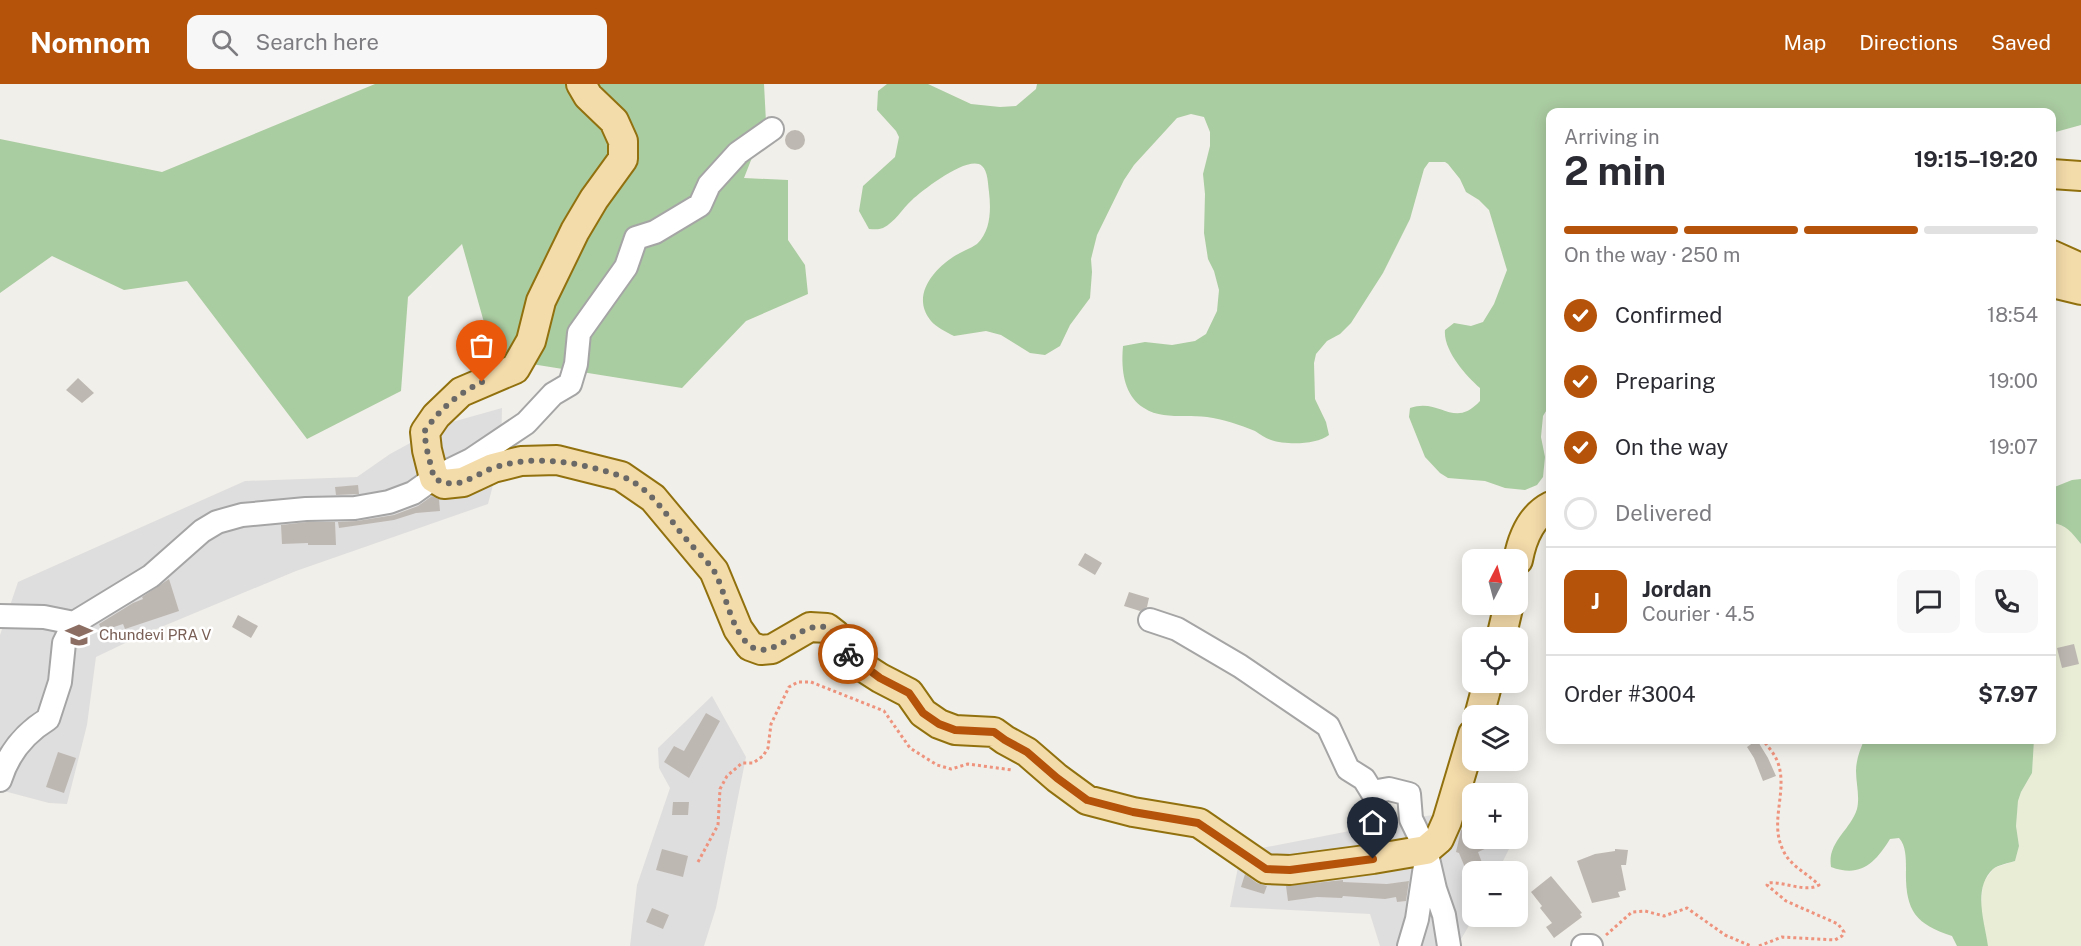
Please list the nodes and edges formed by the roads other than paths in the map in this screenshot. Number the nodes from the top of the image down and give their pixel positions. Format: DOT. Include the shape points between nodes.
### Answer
graph roads {
  1 [pos="581,84"];
  2 [pos="772,129"];
  3 [pos="2056,174"];
  4 [pos="2081,176"];
  5 [pos="2056,257"];
  6 [pos="2081,268"];
  7 [pos="2056,284"];
  8 [pos="2081,290"];
  9 [pos="434,478"];
  10 [pos="1546,509"];
  11 [pos="1520,549"];
  12 [pos="0,616"];
  13 [pos="1150,620"];
  14 [pos="74,623"];
  15 [pos="1462,771"];
  16 [pos="0,780"];
  17 [pos="1426,850"];
  18 [pos="1409,946"];
  19 [pos="1449,946"];
  1 -- 9 [label="main road" via="614,121 623,141 623,159 575,231 541,301 531,341 515,369 461,392 424,432"];
  2 -- 9 [label="street" via="738,153 710,185 700,205 655,232 636,237 626,267 579,333 570,384 553,394 526,423 471,460"];
  3 -- 4 [label="main road"];
  5 -- 6 [label="main road"];
  7 -- 8 [label="main road"];
  9 -- 14 [label="street" via="413,493 389,502 242,515 217,522 151,576"];
  9 -- 17 [label="main road" via="444,484 463,482 521,461 557,460 621,476 653,498 714,571 738,629 750,646 772,648 810,627 827,628 852,660 909,693 923,713 939,724 955,730 994,732 1027,752 1087,800 1198,823 1266,869 1290,870"];
  10 -- 11 [label="main road" via="1530,526"];
  12 -- 14 [label="street" via="44,617"];
  13 -- 17 [label="street" via="1177,629 1240,666 1328,726 1348,769 1364,780 1372,792 1389,789 1409,794 1411,819"];
  14 -- 16 [label="street" via="64,643 60,682 48,719 15,749"];
  15 -- 17 [label="main road" via="1448,821 1439,839"];
  17 -- 18 [label="street" via="1419,908"];
  17 -- 19 [label="street"];
}
